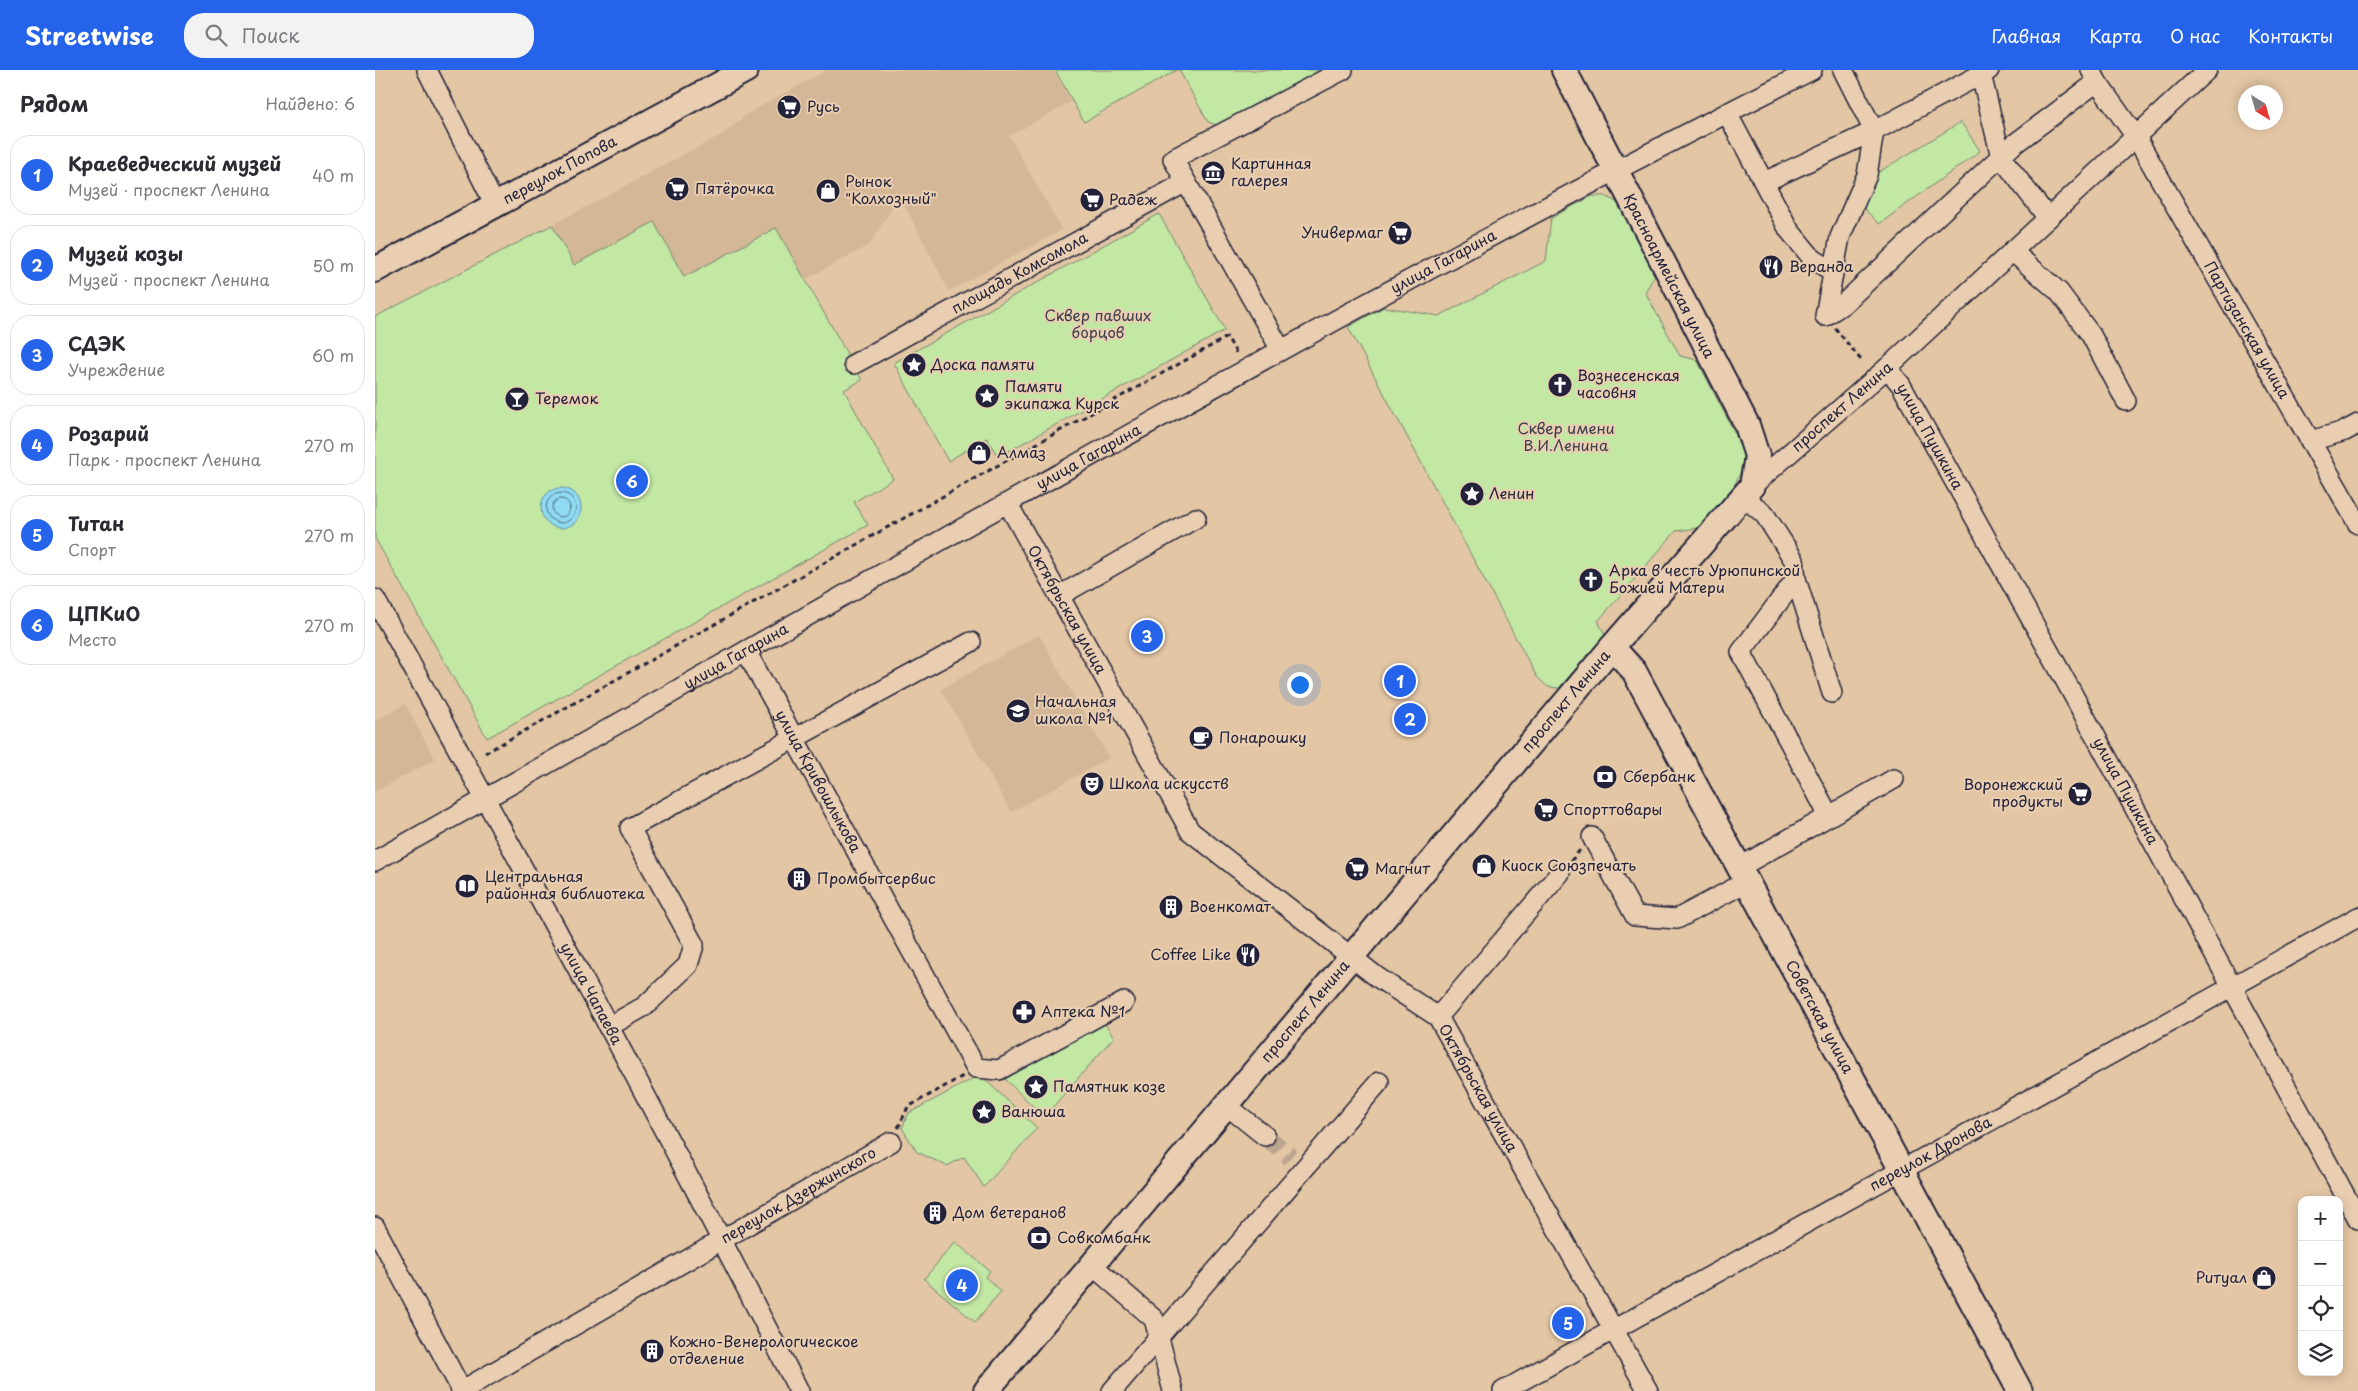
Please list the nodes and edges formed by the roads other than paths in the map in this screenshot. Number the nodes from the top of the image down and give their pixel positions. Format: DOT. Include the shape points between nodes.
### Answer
graph roads {
  1 [pos="427,70"];
  2 [pos="745,70"];
  3 [pos="1343,70"];
  4 [pos="1564,70"];
  5 [pos="1812,70"];
  6 [pos="1843,70"];
  7 [pos="2207,70"];
  8 [pos="1984,71"];
  9 [pos="2094,76"];
  10 [pos="1727,113"];
  11 [pos="1874,131"];
  12 [pos="2136,137"];
  13 [pos="2001,157"];
  14 [pos="1615,170"];
  15 [pos="1186,182"];
  16 [pos="1764,182"];
  17 [pos="495,206"];
  18 [pos="2048,218"];
  19 [pos="2012,251"];
  20 [pos="375,270"];
  21 [pos="1833,272"];
  22 [pos="1281,350"];
  23 [pos="854,364"];
  24 [pos="1887,368"];
  25 [pos="2126,401"];
  26 [pos="2358,424"];
  27 [pos="2310,441"];
  28 [pos="1747,491"];
  29 [pos="1007,504"];
  30 [pos="1196,518"];
  31 [pos="2358,524"];
  32 [pos="1796,579"];
  33 [pos="1059,596"];
  34 [pos="375,599"];
  35 [pos="971,642"];
  36 [pos="1612,647"];
  37 [pos="746,651"];
  38 [pos="1832,693"];
  39 [pos="794,737"];
  40 [pos="1894,780"];
  41 [pos="486,799"];
  42 [pos="1829,816"];
  43 [pos="1592,837"];
  44 [pos="375,861"];
  45 [pos="1560,873"];
  46 [pos="1744,874"];
  47 [pos="2358,917"];
  48 [pos="1352,957"];
  49 [pos="2231,986"];
  50 [pos="1124,1002"];
  51 [pos="1438,1017"];
  52 [pos="608,1026"];
  53 [pos="1379,1082"];
  54 [pos="1226,1105"];
  55 [pos="1265,1136"];
  56 [pos="891,1142"];
  57 [pos="1291,1157"];
  58 [pos="1902,1170"];
  59 [pos="1300,1173"];
  60 [pos="2358,1219"];
  61 [pos="375,1227"];
  62 [pos="723,1239"];
  63 [pos="1092,1265"];
  64 [pos="1613,1328"];
  65 [pos="1159,1338"];
  66 [pos="462,1391"];
  67 [pos="799,1391"];
  68 [pos="986,1391"];
  69 [pos="1112,1391"];
  70 [pos="1173,1391"];
  71 [pos="1503,1391"];
  72 [pos="1648,1391"];
  73 [pos="2020,1391"];
  1 -- 17 [label="street"];
  2 -- 17 [label="main road, переулок Попова"];
  3 -- 15 [label="street" via="1173,159"];
  4 -- 14 [label="main road, Красноармейская улица"];
  5 -- 10 [label="street, улица Гагарина"];
  6 -- 11 [label="street"];
  7 -- 12 [label="street, проспект Ленина"];
  8 -- 11 [label="street"];
  8 -- 13 [label="street"];
  9 -- 12 [label="street, Партизанская улица"];
  9 -- 13 [label="street"];
  10 -- 14 [label="street, улица Гагарина"];
  10 -- 16 [label="street"];
  11 -- 16 [label="street"];
  11 -- 21 [label="street" via="1867,175 1840,237"];
  12 -- 18 [label="street, проспект Ленина"];
  12 -- 27 [label="street, Партизанская улица"];
  13 -- 18 [label="street"];
  13 -- 21 [label="street" via="1843,304 1825,316"];
  14 -- 22 [label="street, улица Гагарина"];
  14 -- 28 [label="main road, Красноармейская улица" via="1747,425 1757,456"];
  15 -- 22 [label="street"];
  15 -- 23 [label="street, площадь Комсомола"];
  16 -- 21 [label="street" via="1789,230 1812,258"];
  17 -- 20 [label="main road, переулок Попова"];
  18 -- 19 [label="street, проспект Ленина"];
  19 -- 24 [label="street, проспект Ленина"];
  19 -- 25 [label="street" via="2059,292 2091,335"];
  22 -- 29 [label="street, улица Гагарина"];
  24 -- 28 [label="street, проспект Ленина"];
  24 -- 49 [label="street, улица Пушкина" via="1901,385"];
  26 -- 27 [label="street"];
  27 -- 31 [label="street, Партизанская улица"];
  28 -- 32 [label="street" via="1794,560"];
  28 -- 36 [label="main road, проспект Ленина"];
  29 -- 33 [label="street, Октябрьская улица"];
  29 -- 37 [label="street, улица Гагарина"];
  30 -- 33 [label="street"];
  32 -- 38 [label="street"];
  32 -- 42 [label="street" via="1741,652"];
  33 -- 48 [label="street, Октябрьская улица" via="1190,831"];
  34 -- 41 [label="street, улица Чапаева"];
  35 -- 39 [label="street"];
  36 -- 46 [label="main road, Советская улица" via="1634,671"];
  36 -- 48 [label="main road, проспект Ленина"];
  37 -- 39 [label="street, улица Кривошлыкова"];
  37 -- 41 [label="street, улица Гагарина"];
  39 -- 50 [label="street, улица Кривошлыкова" via="977,1068 999,1070"];
  39 -- 52 [label="street" via="630,828 694,945 688,965 652,1000"];
  40 -- 42 [label="street"];
  41 -- 44 [label="street, улица Гагарина"];
  41 -- 52 [label="street, улица Чапаева"];
  42 -- 46 [label="street"];
  43 -- 46 [label="street" via="1635,916 1677,919"];
  45 -- 51 [label="street"];
  46 -- 58 [label="main road, Советская улица"];
  47 -- 49 [label="street, переулок Дронова"];
  48 -- 51 [label="street, Октябрьская улица"];
  48 -- 54 [label="main road, проспект Ленина"];
  49 -- 58 [label="street, переулок Дронова"];
  49 -- 60 [label="street, улица Пушкина"];
  51 -- 64 [label="street, Октябрьская улица"];
  52 -- 62 [label="street, улица Чапаева"];
  53 -- 59 [label="street"];
  54 -- 55 [label="street"];
  54 -- 63 [label="main road, проспект Ленина"];
  56 -- 62 [label="street, переулок Дзержинского"];
  57 -- 59 [label="street"];
  58 -- 64 [label="street, переулок Дронова"];
  58 -- 73 [label="main road, Советская улица"];
  59 -- 65 [label="street"];
  61 -- 66 [label="street"];
  62 -- 66 [label="street, переулок Дзержинского"];
  62 -- 67 [label="street, улица Чапаева"];
  63 -- 65 [label="street" via="1154,1319"];
  63 -- 68 [label="main road, проспект Ленина"];
  64 -- 71 [label="street, переулок Дронова"];
  64 -- 72 [label="street, Октябрьская улица"];
  65 -- 69 [label="street"];
  65 -- 70 [label="street"];
}
